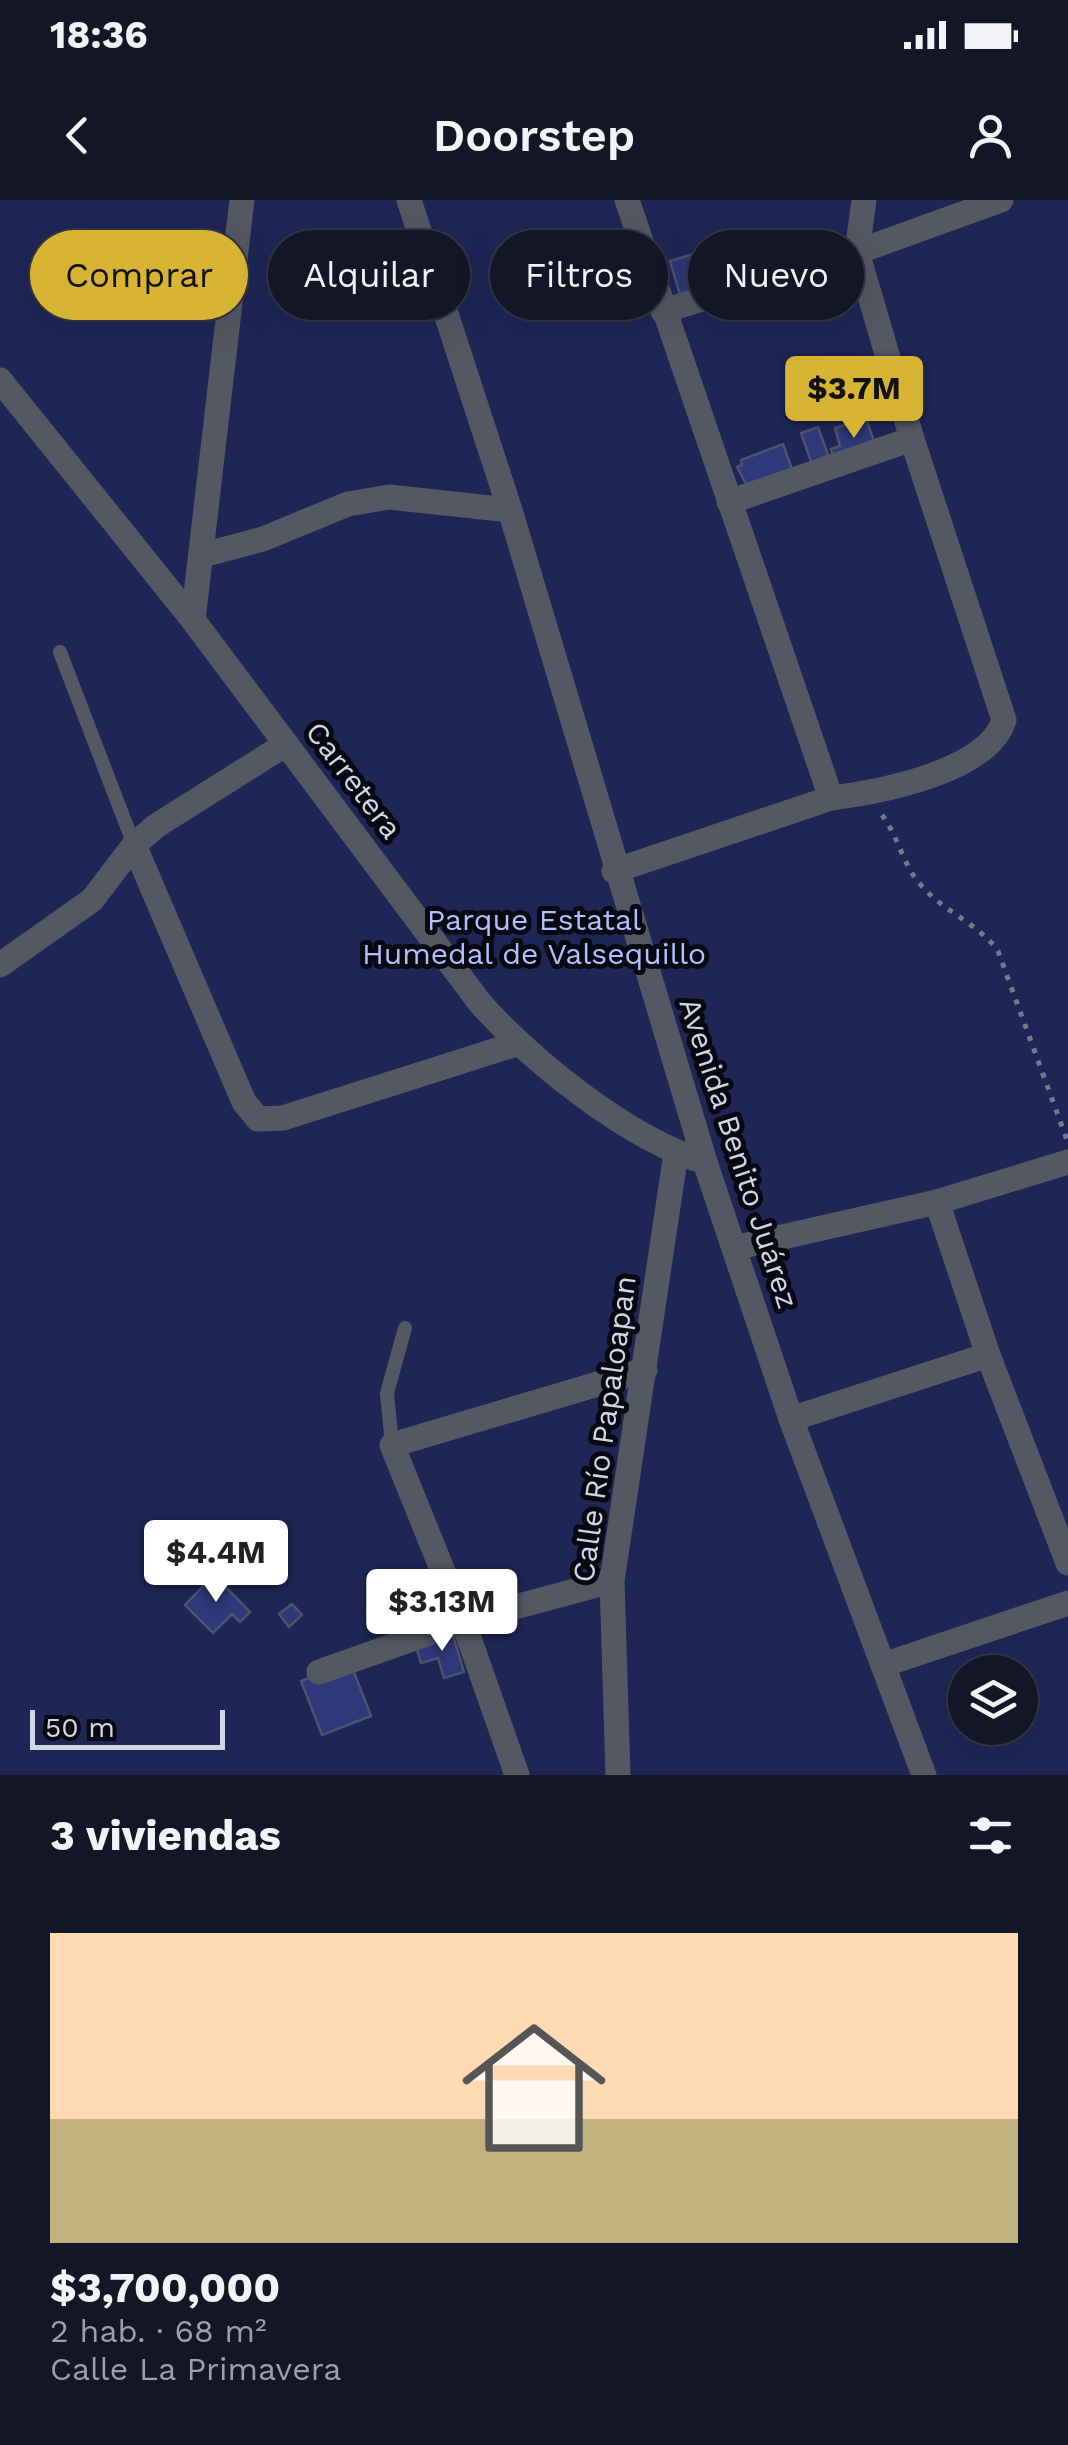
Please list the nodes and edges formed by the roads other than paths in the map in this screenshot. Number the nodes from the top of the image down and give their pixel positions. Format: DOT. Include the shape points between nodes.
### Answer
graph roads {
  1 [pos="242,200"];
  2 [pos="410,200"];
  3 [pos="627,200"];
  4 [pos="864,200"];
  5 [pos="1000,200"];
  6 [pos="637,230"];
  7 [pos="860,230"];
  8 [pos="864,249"];
  9 [pos="864,276"];
  10 [pos="666,320"];
  11 [pos="0,380"];
  12 [pos="912,439"];
  13 [pos="729,502"];
  14 [pos="510,510"];
  15 [pos="203,555"];
  16 [pos="193,620"];
  17 [pos="60,652"];
  18 [pos="286,744"];
  19 [pos="830,798"];
  20 [pos="134,844"];
  21 [pos="614,870"];
  22 [pos="0,965"];
  23 [pos="516,1044"];
  24 [pos="676,1153"];
  25 [pos="705,1162"];
  26 [pos="1068,1162"];
  27 [pos="937,1202"];
  28 [pos="734,1248"];
  29 [pos="405,1328"];
  30 [pos="988,1355"];
  31 [pos="645,1370"];
  32 [pos="792,1418"];
  33 [pos="392,1445"];
  34 [pos="1068,1563"];
  35 [pos="612,1581"];
  36 [pos="1068,1604"];
  37 [pos="463,1622"];
  38 [pos="883,1665"];
  39 [pos="319,1672"];
  40 [pos="516,1775"];
  41 [pos="618,1775"];
  42 [pos="924,1775"];
  1 -- 15 [label="street"];
  2 -- 14 [label="street, Avenida Benito Juárez"];
  3 -- 6 [label="street"];
  4 -- 7 [label="street"];
  5 -- 8 [label="street"];
  9 -- 12 [label="street"];
  10 -- 13 [label="street"];
  11 -- 16 [label="street, Carretera"];
  12 -- 13 [label="street"];
  12 -- 19 [label="street" via="1004,720 1000,734 965,763 866,794"];
  13 -- 19 [label="street"];
  14 -- 15 [label="street" via="389,497 348,504"];
  14 -- 21 [label="street, Avenida Benito Juárez"];
  15 -- 16 [label="street"];
  16 -- 18 [label="street, Carretera"];
  17 -- 20 [label="lane"];
  18 -- 20 [label="street"];
  18 -- 23 [label="street, Carretera"];
  19 -- 21 [label="street"];
  20 -- 22 [label="street" via="92,900"];
  20 -- 23 [label="street" via="244,1102 258,1119 282,1118"];
  21 -- 25 [label="street, Avenida Benito Juárez"];
  23 -- 24 [label="street, Carretera"];
  24 -- 25 [label="street, Carretera"];
  24 -- 31 [label="street, Calle Río Papaloapan"];
  25 -- 28 [label="street, Avenida Benito Juárez"];
  26 -- 27 [label="street"];
  27 -- 28 [label="street"];
  27 -- 30 [label="street"];
  28 -- 32 [label="street, Avenida Benito Juárez"];
  29 -- 33 [label="lane" via="387,1393"];
  30 -- 32 [label="street"];
  30 -- 34 [label="street"];
  31 -- 33 [label="street"];
  31 -- 35 [label="street, Calle Río Papaloapan"];
  32 -- 38 [label="street, Avenida Benito Juárez"];
  33 -- 37 [label="street"];
  35 -- 37 [label="street"];
  35 -- 41 [label="street, Calle Río Papaloapan"];
  36 -- 38 [label="street"];
  37 -- 39 [label="street"];
  37 -- 40 [label="street"];
  38 -- 42 [label="street, Avenida Benito Juárez"];
}
